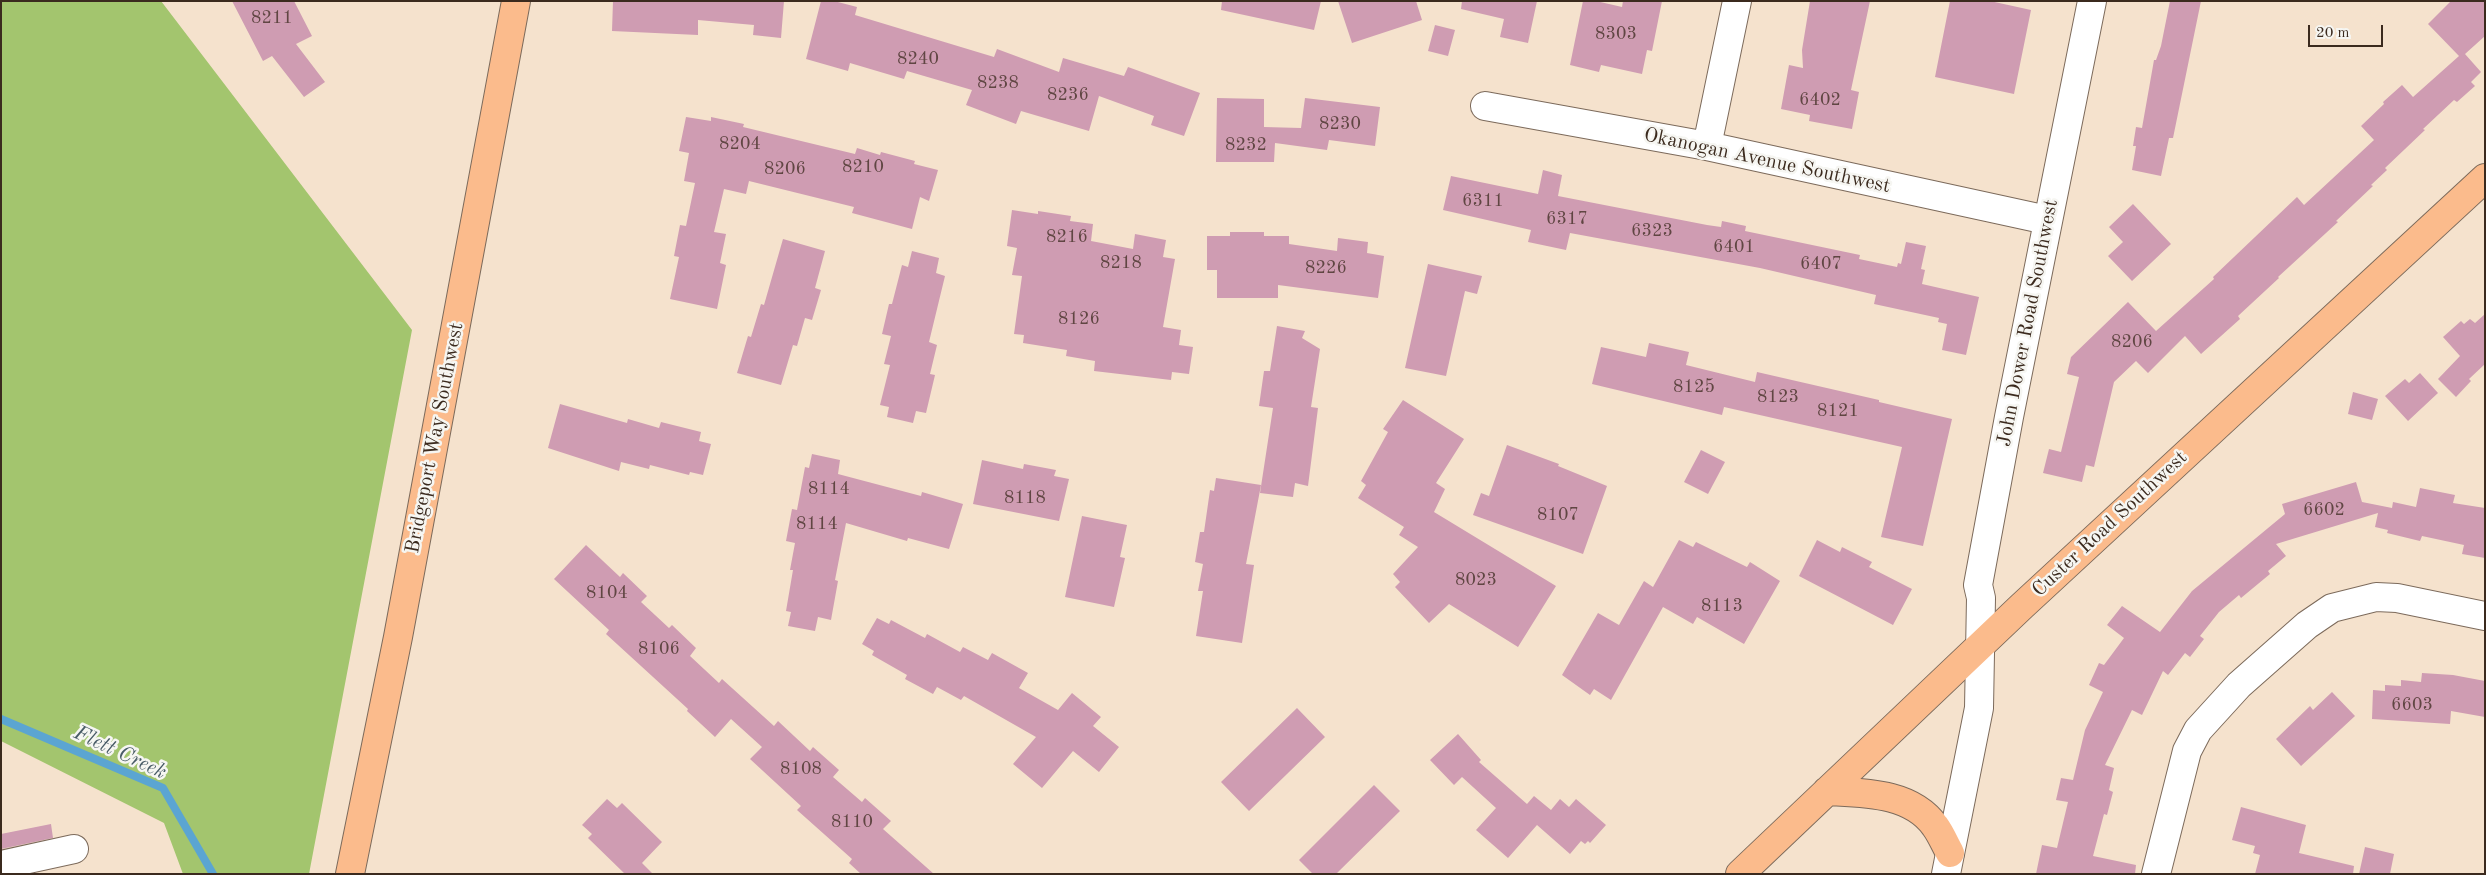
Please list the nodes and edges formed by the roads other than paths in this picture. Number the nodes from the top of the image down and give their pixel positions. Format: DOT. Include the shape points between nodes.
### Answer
graph roads {
  1 [pos="516,1"];
  2 [pos="1737,1"];
  3 [pos="2092,1"];
  4 [pos="1485,106"];
  5 [pos="1707,146"];
  6 [pos="2485,178"];
  7 [pos="2047,220"];
  8 [pos="2485,616"];
  9 [pos="1979,646"];
  10 [pos="1827,791"];
  11 [pos="74,849"];
  12 [pos="1948,863"];
  13 [pos="1,865"];
  14 [pos="350,874"];
  15 [pos="1740,874"];
  16 [pos="2156,874"];
  1 -- 14 [label="main road, Bridgeport Way Southwest" via="398,637"];
  2 -- 5 [label="street"];
  3 -- 7 [label="street, John Dower Road Southwest"];
  4 -- 5 [label="street, Okanogan Avenue Southwest"];
  5 -- 7 [label="street, Okanogan Avenue Southwest"];
  6 -- 9 [label="main road, Custer Road Southwest"];
  7 -- 9 [label="street, John Dower Road Southwest" via="1978,586 1981,598"];
  8 -- 16 [label="street" via="2397,598 2376,597 2332,608 2307,625 2239,685 2198,730 2184,760"];
  9 -- 10 [label="main road, Custer Road Southwest"];
  9 -- 12 [label="street, John Dower Road Southwest" via="1979,708"];
  10 -- 12 [label="main road" via="1893,798 1913,806 1934,824"];
  10 -- 15 [label="main road, Custer Road Southwest"];
  11 -- 13 [label="street"];
}
